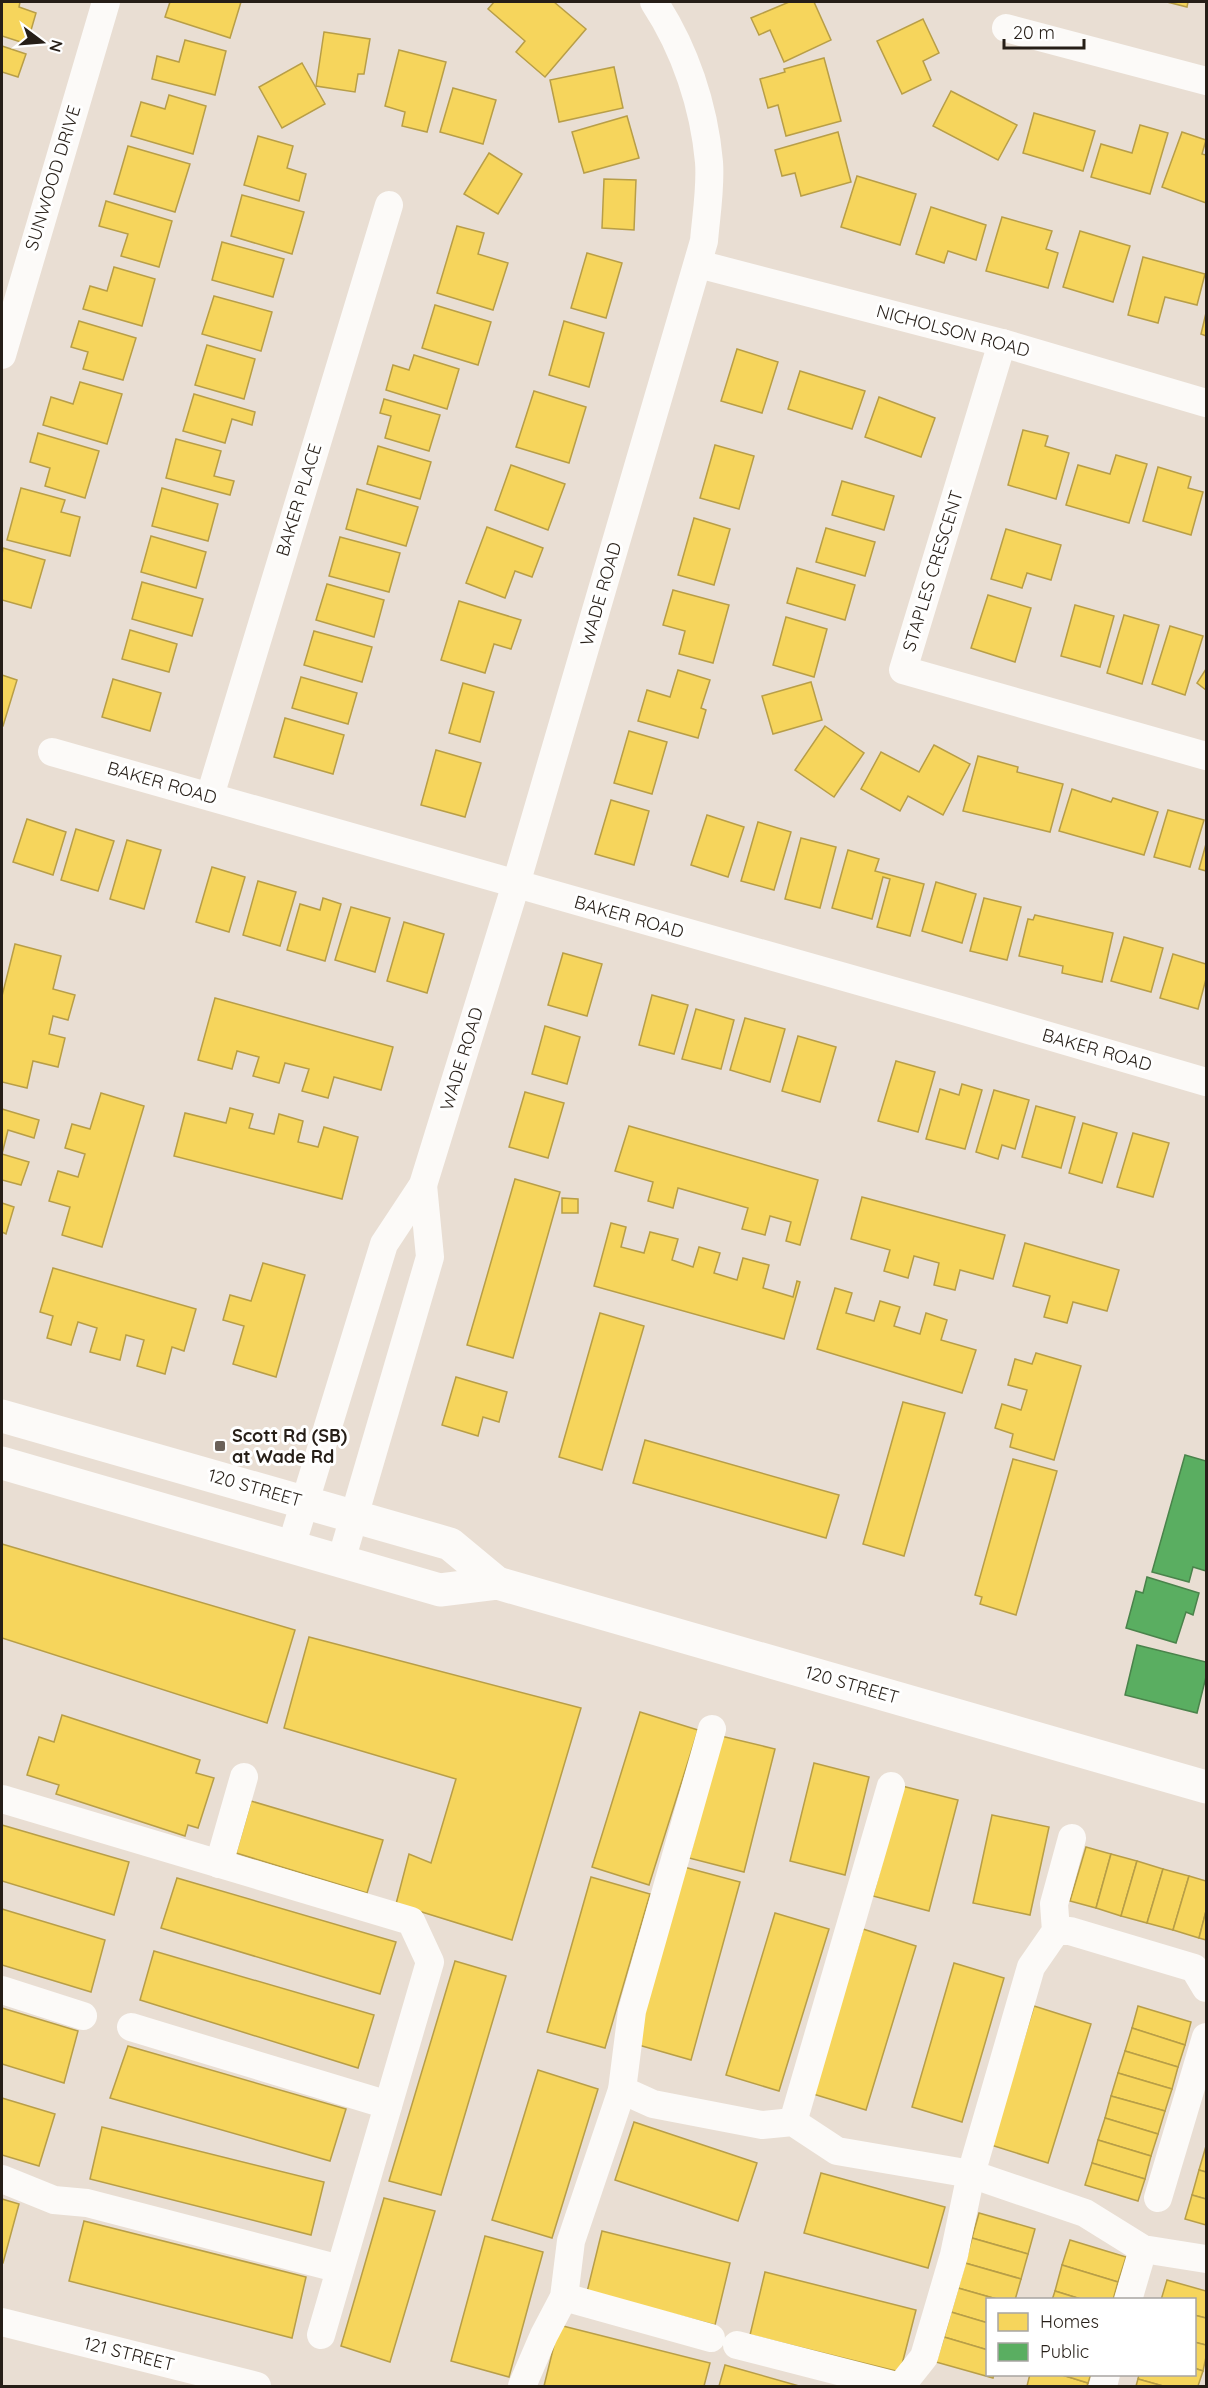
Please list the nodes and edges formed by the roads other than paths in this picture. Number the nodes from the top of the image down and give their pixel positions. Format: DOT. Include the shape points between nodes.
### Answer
graph roads {
  1 [pos="106,2"];
  2 [pos="654,2"];
  3 [pos="1006,28"];
  4 [pos="1206,81"];
  5 [pos="389,205"];
  6 [pos="698,264"];
  7 [pos="6,319"];
  8 [pos="1002,343"];
  9 [pos="2,355"];
  10 [pos="1206,404"];
  11 [pos="52,752"];
  12 [pos="1206,756"];
  13 [pos="210,796"];
  14 [pos="516,884"];
  15 [pos="1206,1082"];
  16 [pos="423,1185"];
  17 [pos="2,1416"];
  18 [pos="2,1463"];
  19 [pos="304,1502"];
  20 [pos="354,1517"];
  21 [pos="291,1547"];
  22 [pos="341,1561"];
  23 [pos="497,1583"];
  24 [pos="712,1729"];
  25 [pos="244,1777"];
  26 [pos="891,1786"];
  27 [pos="1206,1787"];
  28 [pos="2,1799"];
  29 [pos="1072,1838"];
  30 [pos="219,1864"];
  31 [pos="1056,1931"];
  32 [pos="1206,1988"];
  33 [pos="2,1990"];
  34 [pos="83,2016"];
  35 [pos="131,2027"];
  36 [pos="1206,2037"];
  37 [pos="622,2090"];
  38 [pos="388,2105"];
  39 [pos="793,2122"];
  40 [pos="971,2174"];
  41 [pos="2,2179"];
  42 [pos="1158,2198"];
  43 [pos="1143,2249"];
  44 [pos="1206,2259"];
  45 [pos="340,2270"];
  46 [pos="564,2296"];
  47 [pos="1129,2298"];
  48 [pos="2,2322"];
  49 [pos="321,2335"];
  50 [pos="257,2386"];
  51 [pos="522,2386"];
  52 [pos="899,2386"];
  1 -- 7 [label="street, SUNWOOD DRIVE"];
  2 -- 6 [label="street, WADE ROAD" via="667,22 698,94 709,164 704,241"];
  3 -- 4 [label="street"];
  5 -- 13 [label="street, BAKER PLACE"];
  6 -- 8 [label="street, NICHOLSON ROAD"];
  6 -- 14 [label="street, WADE ROAD"];
  7 -- 9 [label="street, SUNWOOD DRIVE"];
  8 -- 10 [label="street, NICHOLSON ROAD"];
  8 -- 12 [label="street, STAPLES CRESCENT" via="903,670"];
  11 -- 13 [label="street, BAKER ROAD"];
  13 -- 14 [label="street, BAKER ROAD"];
  14 -- 15 [label="street, BAKER ROAD"];
  14 -- 16 [label="street, WADE ROAD"];
  16 -- 19 [label="street, WADE ROAD" via="384,1244"];
  16 -- 20 [label="street, WADE ROAD" via="430,1257"];
  17 -- 19 [label="main road, 120 STREET"];
  18 -- 21 [label="main road, 120 STREET"];
  19 -- 20 [label="main road, 120 STREET"];
  19 -- 21 [label="street, WADE ROAD"];
  20 -- 22 [label="street, WADE ROAD"];
  20 -- 23 [label="main road, 120 STREET" via="450,1544"];
  21 -- 22 [label="main road, 120 STREET"];
  22 -- 23 [label="main road, 120 STREET" via="440,1590"];
  23 -- 27 [label="main road, 120 STREET"];
  24 -- 37 [label="street" via="632,2011"];
  25 -- 30 [label="street"];
  26 -- 39 [label="street"];
  28 -- 30 [label="street"];
  29 -- 31 [label="street" via="1054,1904"];
  30 -- 38 [label="street" via="411,1921 430,1962"];
  31 -- 32 [label="street" via="1070,1931 1194,1968"];
  31 -- 40 [label="street" via="1031,1966"];
  33 -- 34 [label="street"];
  35 -- 38 [label="street"];
  36 -- 42 [label="street"];
  37 -- 39 [label="street" via="653,2104 762,2125"];
  37 -- 46 [label="street" via="571,2241"];
  38 -- 45 [label="street"];
  39 -- 40 [label="street" via="837,2151"];
  40 -- 43 [label="street" via="1085,2213"];
  40 -- 52 [label="street" via="954,2255 924,2357"];
  41 -- 45 [label="street" via="54,2200 87,2203"];
  43 -- 44 [label="street"];
  43 -- 47 [label="street"];
  45 -- 49 [label="street"];
  46 -- 51 [label="street"];
  46 -- 52 [label="street"];
  48 -- 50 [label="street, 121 STREET"];
}
